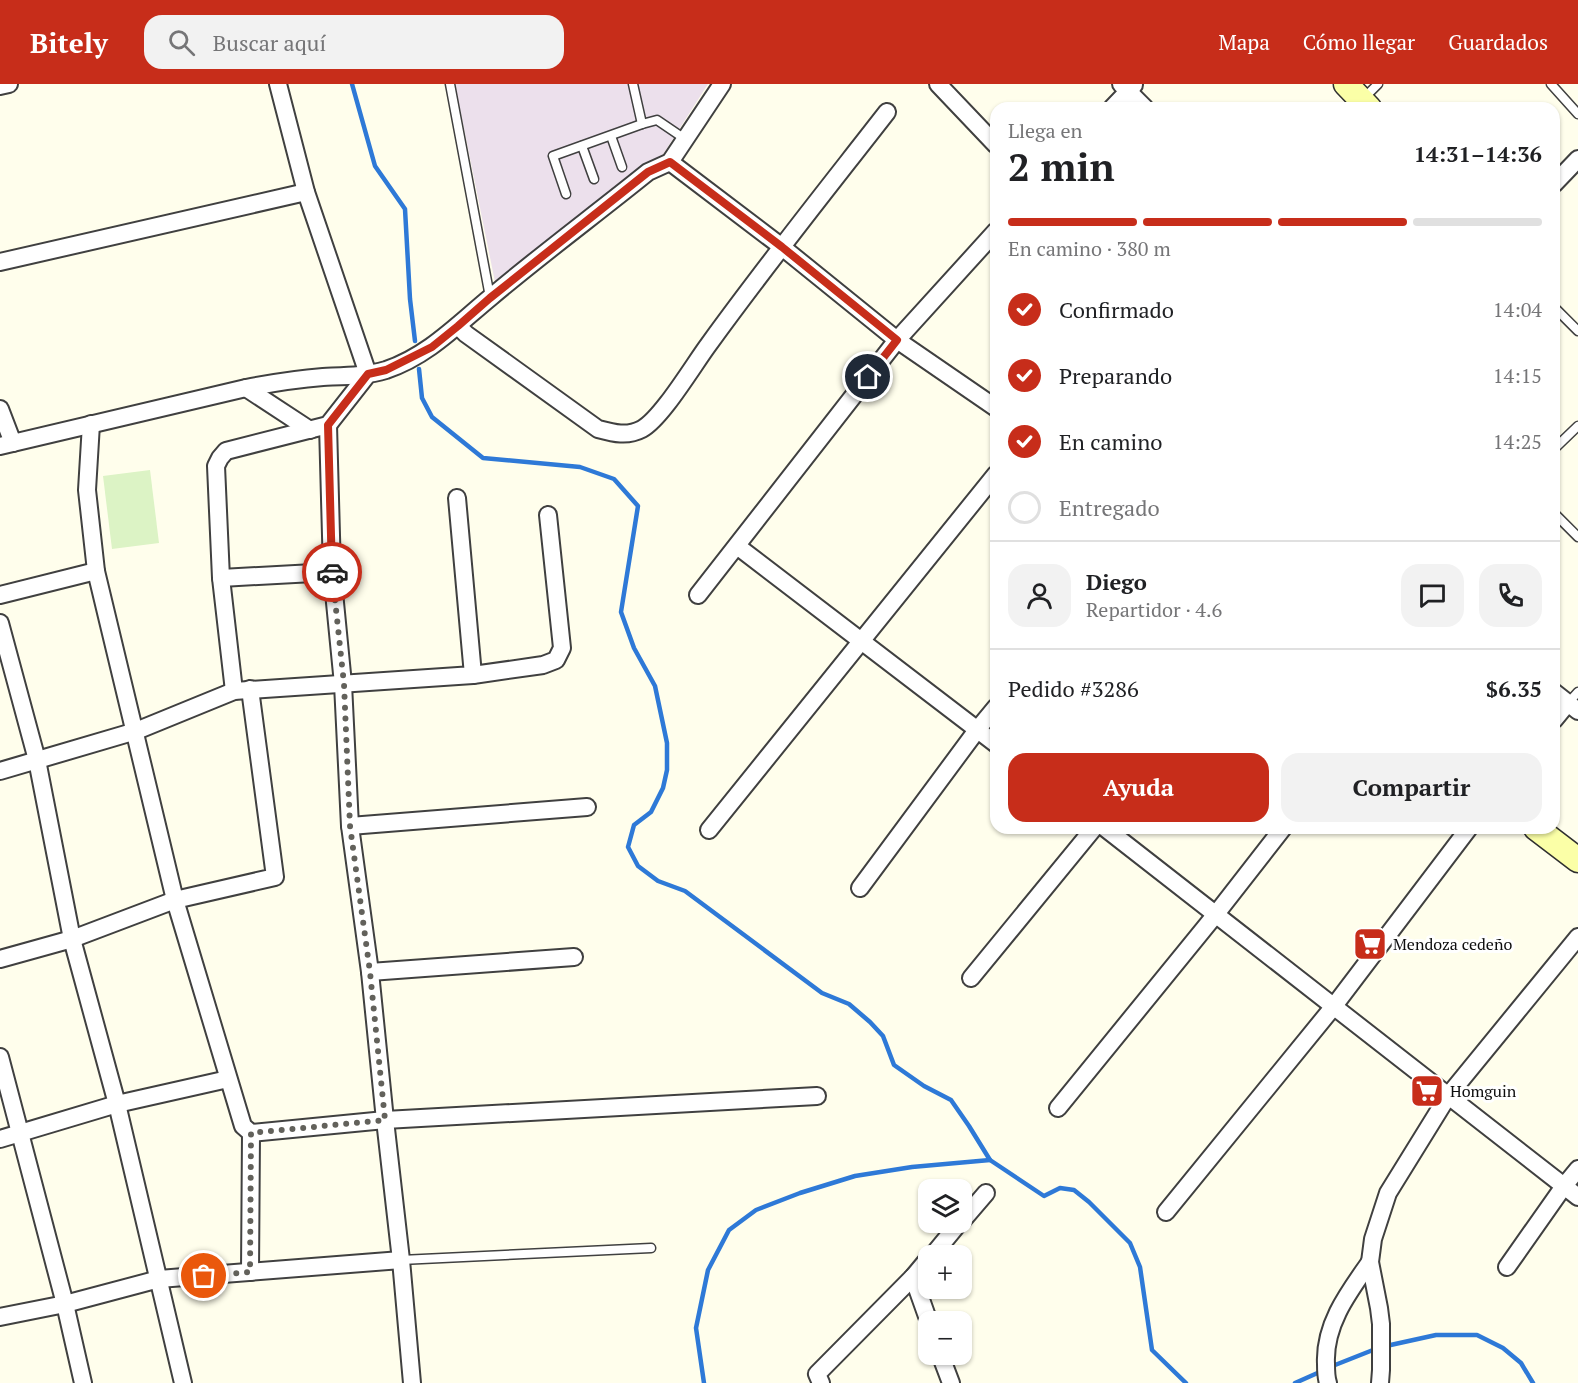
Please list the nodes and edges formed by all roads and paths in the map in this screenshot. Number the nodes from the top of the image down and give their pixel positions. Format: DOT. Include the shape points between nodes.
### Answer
graph roads {
  1 [pos="9,84"];
  2 [pos="278,84"];
  3 [pos="450,84"];
  4 [pos="633,84"];
  5 [pos="722,84"];
  6 [pos="938,84"];
  7 [pos="1551,84"];
  8 [pos="0,86"];
  9 [pos="1128,86"];
  10 [pos="1116,102"];
  11 [pos="1140,102"];
  12 [pos="887,112"];
  13 [pos="1578,114"];
  14 [pos="642,124"];
  15 [pos="611,136"];
  16 [pos="685,139"];
  17 [pos="990,139"];
  18 [pos="582,146"];
  19 [pos="1578,159"];
  20 [pos="670,162"];
  21 [pos="622,167"];
  22 [pos="1560,178"];
  23 [pos="594,179"];
  24 [pos="306,192"];
  25 [pos="566,194"];
  26 [pos="990,238"];
  27 [pos="782,247"];
  28 [pos="0,262"];
  29 [pos="490,298"];
  30 [pos="1560,313"];
  31 [pos="458,326"];
  32 [pos="1578,331"];
  33 [pos="897,340"];
  34 [pos="368,374"];
  35 [pos="246,387"];
  36 [pos="990,404"];
  37 [pos="0,408"];
  38 [pos="91,424"];
  39 [pos="328,425"];
  40 [pos="1578,426"];
  41 [pos="310,430"];
  42 [pos="1560,443"];
  43 [pos="7,445"];
  44 [pos="990,481"];
  45 [pos="457,498"];
  46 [pos="548,515"];
  47 [pos="1560,519"];
  48 [pos="1578,537"];
  49 [pos="737,546"];
  50 [pos="96,571"];
  51 [pos="332,572"];
  52 [pos="221,579"];
  53 [pos="0,595"];
  54 [pos="698,595"];
  55 [pos="0,623"];
  56 [pos="862,641"];
  57 [pos="473,675"];
  58 [pos="344,684"];
  59 [pos="242,690"];
  60 [pos="1569,699"];
  61 [pos="1560,712"];
  62 [pos="990,714"];
  63 [pos="977,729"];
  64 [pos="136,731"];
  65 [pos="990,739"];
  66 [pos="37,760"];
  67 [pos="0,771"];
  68 [pos="587,807"];
  69 [pos="350,826"];
  70 [pos="709,830"];
  71 [pos="1089,834"];
  72 [pos="1113,834"];
  73 [pos="1278,834"];
  74 [pos="1464,834"];
  75 [pos="1544,834"];
  76 [pos="1578,860"];
  77 [pos="860,888"];
  78 [pos="175,900"];
  79 [pos="1216,914"];
  80 [pos="1578,937"];
  81 [pos="72,939"];
  82 [pos="574,957"];
  83 [pos="0,959"];
  84 [pos="370,972"];
  85 [pos="971,978"];
  86 [pos="1334,1006"];
  87 [pos="0,1057"];
  88 [pos="228,1079"];
  89 [pos="817,1096"];
  90 [pos="1448,1096"];
  91 [pos="117,1104"];
  92 [pos="1058,1108"];
  93 [pos="385,1120"];
  94 [pos="21,1132"];
  95 [pos="251,1133"];
  96 [pos="0,1138"];
  97 [pos="1578,1169"];
  98 [pos="1564,1186"];
  99 [pos="986,1193"];
  100 [pos="1578,1197"];
  101 [pos="972,1209"];
  102 [pos="1166,1212"];
  103 [pos="952,1233"];
  104 [pos="941,1245"];
  105 [pos="651,1248"];
  106 [pos="401,1260"];
  107 [pos="1370,1262"];
  108 [pos="1508,1267"];
  109 [pos="918,1271"];
  110 [pos="250,1272"];
  111 [pos="913,1277"];
  112 [pos="159,1279"];
  113 [pos="65,1304"];
  114 [pos="924,1311"];
  115 [pos="0,1317"];
  116 [pos="944,1365"];
  117 [pos="1381,1377"];
  118 [pos="1327,1381"];
  119 [pos="83,1383"];
  120 [pos="183,1383"];
  121 [pos="412,1383"];
  122 [pos="821,1383"];
  123 [pos="951,1383"];
  1 -- 8 [label="street"];
  2 -- 24 [label="street"];
  3 -- 29 [label="lane"];
  4 -- 14 [label="lane"];
  5 -- 16 [label="street"];
  6 -- 17 [label="street"];
  7 -- 13 [label="lane"];
  9 -- 10 [label="street"];
  9 -- 11 [label="street"];
  12 -- 27 [label="street"];
  14 -- 15 [label="lane"];
  14 -- 16 [label="lane" via="657,120"];
  15 -- 18 [label="lane"];
  15 -- 21 [label="lane"];
  16 -- 20 [label="street"];
  18 -- 23 [label="lane"];
  18 -- 25 [label="lane" via="553,156"];
  19 -- 22 [label="street"];
  20 -- 27 [label="street"];
  20 -- 29 [label="street" via="648,172"];
  24 -- 28 [label="street"];
  24 -- 34 [label="street"];
  26 -- 33 [label="street"];
  27 -- 31 [label="street" via="660,413 644,429 630,434 598,429"];
  27 -- 33 [label="street"];
  29 -- 31 [label="street"];
  30 -- 32 [label="lane"];
  31 -- 34 [label="street" via="432,347 404,362"];
  33 -- 36 [label="street"];
  33 -- 49 [label="street"];
  34 -- 35 [label="street"];
  34 -- 39 [label="street"];
  35 -- 38 [label="street"];
  35 -- 41 [label="street"];
  37 -- 43 [label="street"];
  38 -- 43 [label="street"];
  38 -- 50 [label="street" via="87,490"];
  39 -- 41 [label="street"];
  39 -- 51 [label="street"];
  40 -- 42 [label="lane"];
  41 -- 52 [label="street" via="226,451 220,458 216,466"];
  44 -- 56 [label="street"];
  45 -- 57 [label="street"];
  46 -- 57 [label="street" via="562,648 556,660 543,665"];
  47 -- 48 [label="lane"];
  49 -- 54 [label="street"];
  49 -- 56 [label="street"];
  50 -- 53 [label="street"];
  50 -- 64 [label="street"];
  51 -- 52 [label="street"];
  51 -- 58 [label="street"];
  52 -- 59 [label="street"];
  55 -- 66 [label="street"];
  56 -- 63 [label="street"];
  56 -- 70 [label="street"];
  57 -- 58 [label="street"];
  58 -- 59 [label="street"];
  58 -- 69 [label="street"];
  59 -- 64 [label="street"];
  59 -- 78 [label="street" via="275,877"];
  60 -- 61 [label="street"];
  62 -- 63 [label="street"];
  63 -- 65 [label="street"];
  63 -- 77 [label="street"];
  64 -- 66 [label="street"];
  64 -- 78 [label="street"];
  66 -- 67 [label="street"];
  66 -- 81 [label="street"];
  68 -- 69 [label="street"];
  69 -- 84 [label="street"];
  71 -- 85 [label="street"];
  72 -- 79 [label="street"];
  73 -- 79 [label="street"];
  74 -- 86 [label="street"];
  75 -- 76 [label="main road"];
  78 -- 81 [label="street"];
  78 -- 88 [label="street"];
  79 -- 86 [label="street"];
  79 -- 92 [label="street"];
  80 -- 90 [label="street"];
  81 -- 83 [label="street"];
  81 -- 91 [label="street"];
  82 -- 84 [label="street"];
  84 -- 93 [label="street"];
  86 -- 90 [label="street"];
  86 -- 102 [label="street"];
  87 -- 94 [label="street"];
  88 -- 91 [label="street"];
  88 -- 95 [label="street" via="243,1126"];
  89 -- 93 [label="street"];
  90 -- 98 [label="street"];
  90 -- 107 [label="street" via="1388,1192"];
  91 -- 94 [label="street"];
  91 -- 112 [label="street"];
  93 -- 95 [label="street"];
  93 -- 106 [label="street"];
  94 -- 96 [label="street"];
  94 -- 113 [label="street"];
  95 -- 110 [label="street"];
  97 -- 98 [label="street"];
  98 -- 100 [label="street"];
  98 -- 108 [label="street"];
  99 -- 101 [label="street"];
  103 -- 104 [label="street"];
  105 -- 106 [label="lane"];
  106 -- 110 [label="street"];
  106 -- 121 [label="street"];
  107 -- 117 [label="street" via="1381,1324"];
  107 -- 118 [label="street" via="1333,1320 1325,1351"];
  109 -- 111 [label="street"];
  110 -- 112 [label="street"];
  111 -- 114 [label="street"];
  111 -- 122 [label="street" via="817,1374"];
  112 -- 113 [label="street"];
  112 -- 120 [label="street"];
  113 -- 115 [label="street"];
  113 -- 119 [label="street"];
  116 -- 123 [label="street"];
}
